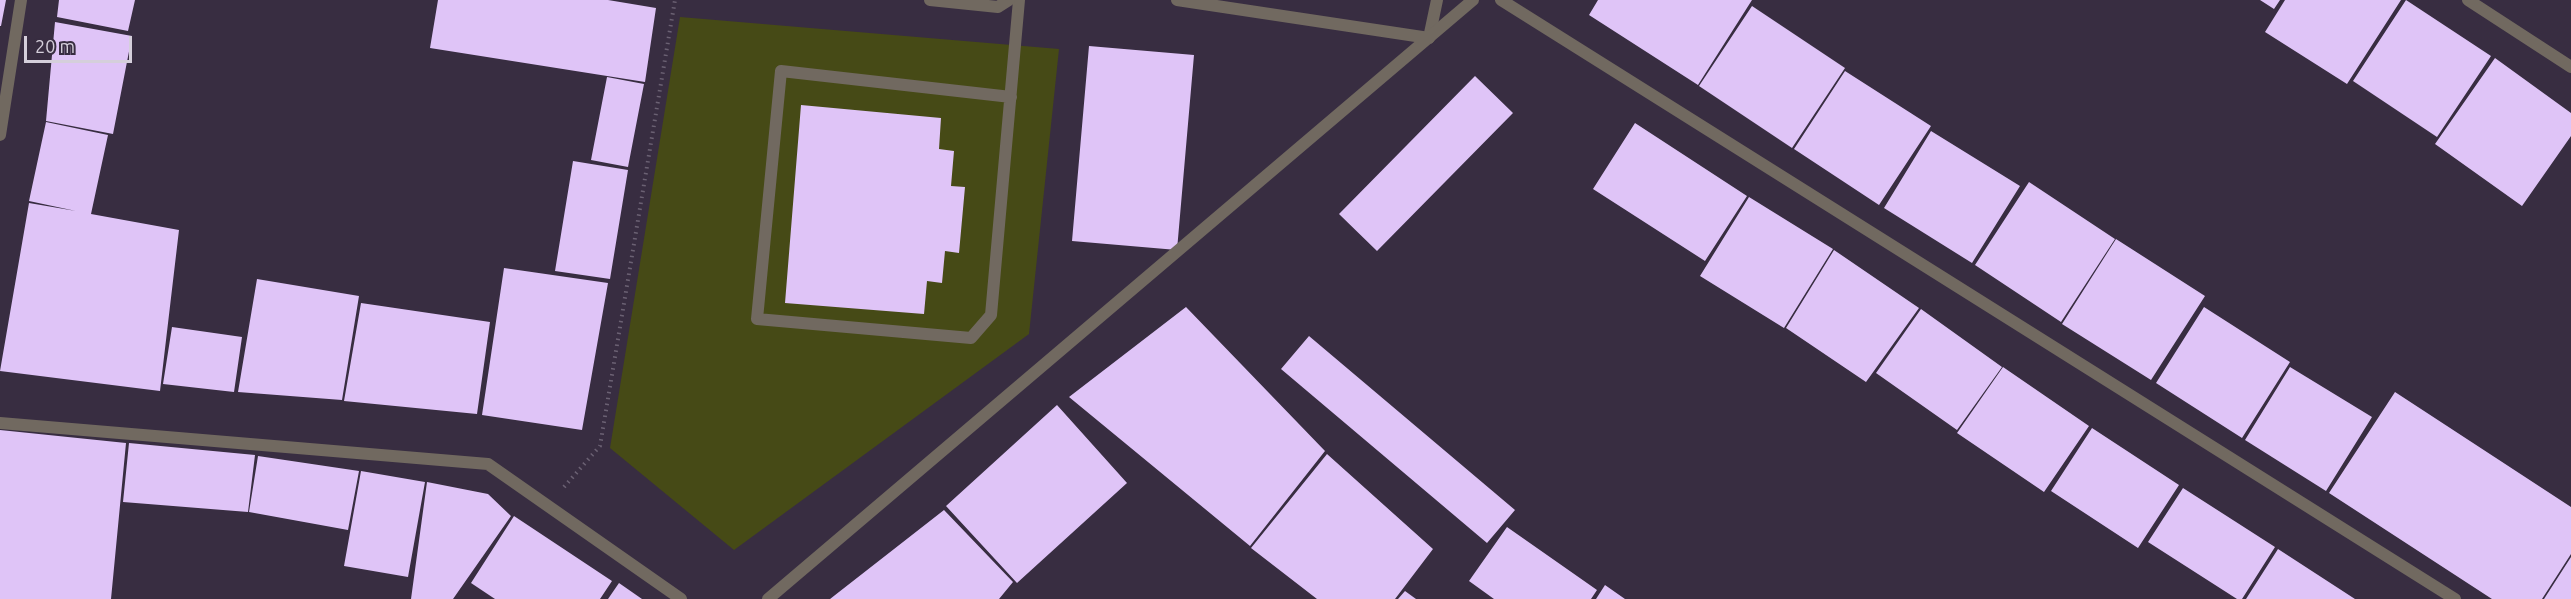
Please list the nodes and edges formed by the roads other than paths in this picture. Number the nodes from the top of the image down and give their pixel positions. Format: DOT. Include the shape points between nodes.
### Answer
graph roads {
  1 [pos="21,0"];
  2 [pos="930,0"];
  3 [pos="1009,0"];
  4 [pos="1019,0"];
  5 [pos="1177,0"];
  6 [pos="1437,0"];
  7 [pos="1473,0"];
  8 [pos="1501,0"];
  9 [pos="2468,0"];
  10 [pos="1220,3"];
  11 [pos="1429,38"];
  12 [pos="2571,67"];
  13 [pos="1011,97"];
  14 [pos="0,135"];
  15 [pos="0,423"];
  16 [pos="681,599"];
  17 [pos="768,599"];
  18 [pos="2455,599"];
  1 -- 14 [label="street"];
  2 -- 3 [label="street" via="998,7"];
  4 -- 13 [label="street"];
  5 -- 10 [label="street"];
  6 -- 11 [label="street"];
  7 -- 11 [label="street"];
  8 -- 18 [label="street"];
  9 -- 12 [label="street"];
  10 -- 11 [label="street"];
  11 -- 17 [label="street"];
  13 -- 13 [label="street" via="991,315 971,338 757,319 781,71"];
  15 -- 16 [label="street" via="488,464"];
}
